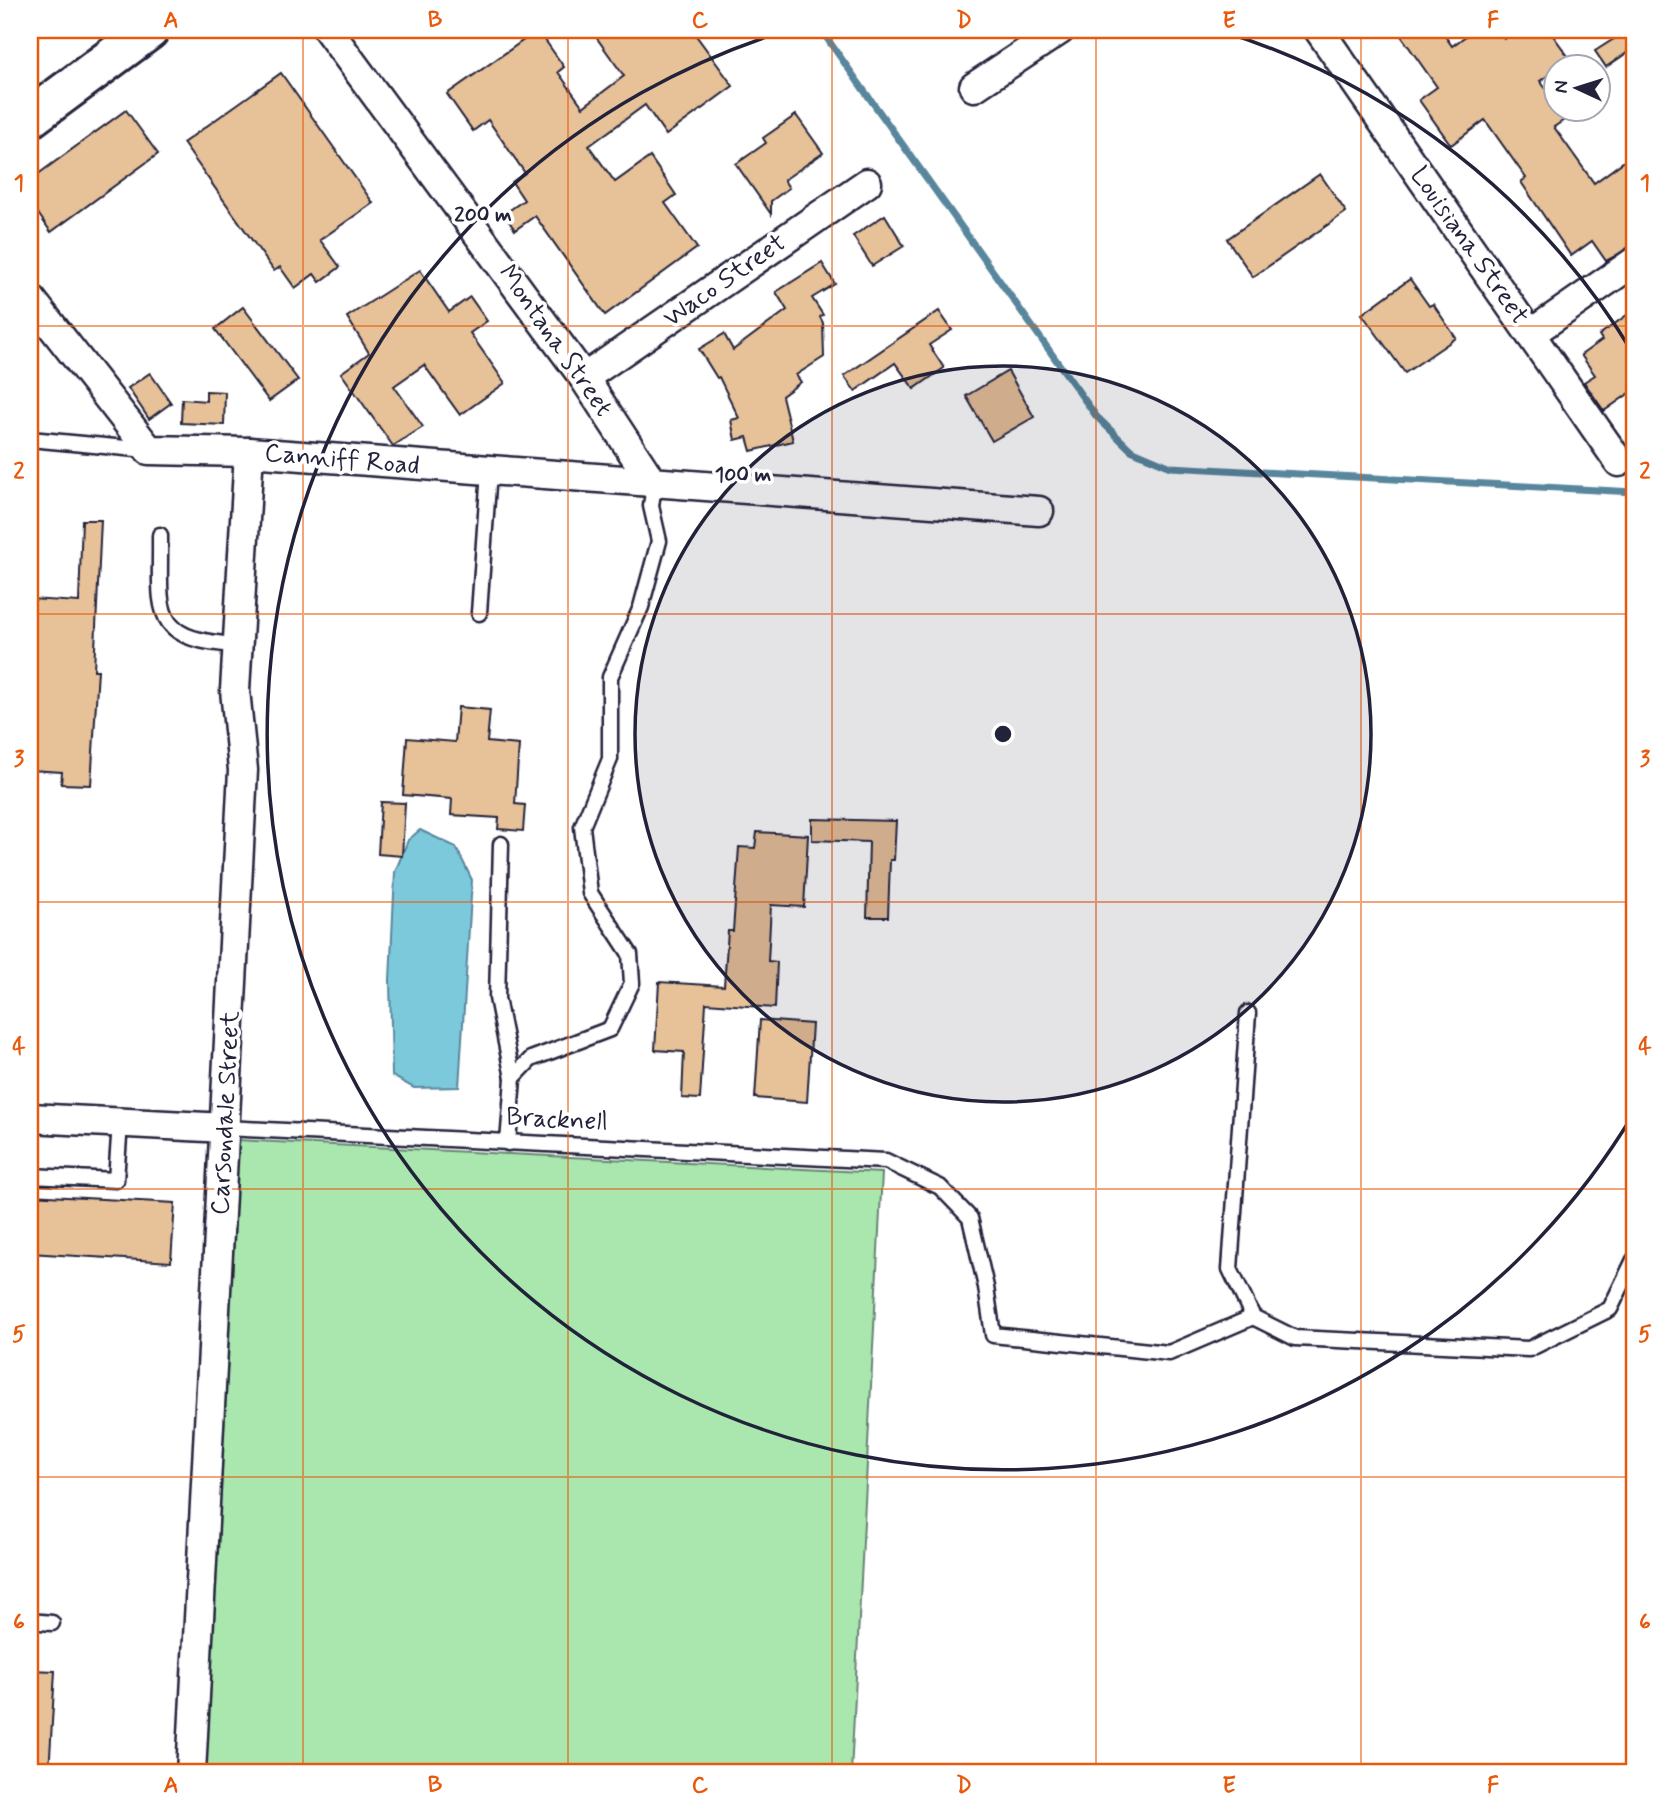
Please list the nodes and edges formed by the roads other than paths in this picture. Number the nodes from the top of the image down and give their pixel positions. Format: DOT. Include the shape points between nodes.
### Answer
graph roads {
  1 [pos="149,30"];
  2 [pos="328,30"];
  3 [pos="1060,30"];
  4 [pos="1319,30"];
  5 [pos="974,86"];
  6 [pos="30,118"];
  7 [pos="867,183"];
  8 [pos="1634,262"];
  9 [pos="30,298"];
  10 [pos="1530,334"];
  11 [pos="583,378"];
  12 [pos="30,439"];
  13 [pos="149,450"];
  14 [pos="249,452"];
  15 [pos="1619,461"];
  16 [pos="489,471"];
  17 [pos="654,485"];
  18 [pos="1039,511"];
  19 [pos="160,535"];
  20 [pos="479,613"];
  21 [pos="238,645"];
  22 [pos="501,844"];
  23 [pos="1248,1013"];
  24 [pos="513,1078"];
  25 [pos="30,1118"];
  26 [pos="120,1123"];
  27 [pos="226,1128"];
  28 [pos="508,1143"];
  29 [pos="30,1176"];
  30 [pos="1634,1260"];
  31 [pos="1252,1317"];
  32 [pos="30,1621"];
  33 [pos="52,1623"];
  34 [pos="191,1773"];
  1 -- 6 [label="street"];
  2 -- 11 [label="street, Montana Street"];
  3 -- 5 [label="street"];
  4 -- 10 [label="street, Louisiana Street"];
  7 -- 11 [label="street, Waco Street"];
  8 -- 10 [label="street"];
  9 -- 13 [label="street"];
  10 -- 15 [label="street, Louisiana Street"];
  11 -- 17 [label="street, Montana Street"];
  12 -- 13 [label="lane, Canniff Road"];
  13 -- 14 [label="street, Canniff Road"];
  14 -- 16 [label="street, Canniff Road"];
  14 -- 21 [label="street, Carsondale Street"];
  16 -- 17 [label="street, Canniff Road"];
  16 -- 20 [label="lane"];
  17 -- 18 [label="street, Canniff Road"];
  17 -- 24 [label="lane" via="651,506 659,541 641,607 610,677 610,760 582,828 590,893 630,954 632,983 610,1029 531,1059"];
  19 -- 21 [label="lane" via="165,618 176,633 192,640"];
  21 -- 27 [label="street, Carsondale Street" via="235,690 243,770"];
  22 -- 24 [label="lane" via="497,998"];
  23 -- 31 [label="lane" via="1230,1269"];
  24 -- 28 [label="lane"];
  25 -- 26 [label="street"];
  26 -- 27 [label="street"];
  26 -- 29 [label="lane" via="116,1180"];
  27 -- 28 [label="lane, Bracknell"];
  27 -- 34 [label="street, Carsondale Street"];
  28 -- 31 [label="lane, Bracknell" via="886,1161 940,1188 970,1219 993,1335 1169,1353"];
  30 -- 31 [label="lane" via="1610,1309 1529,1349 1295,1338"];
  32 -- 33 [label="lane"];
}
